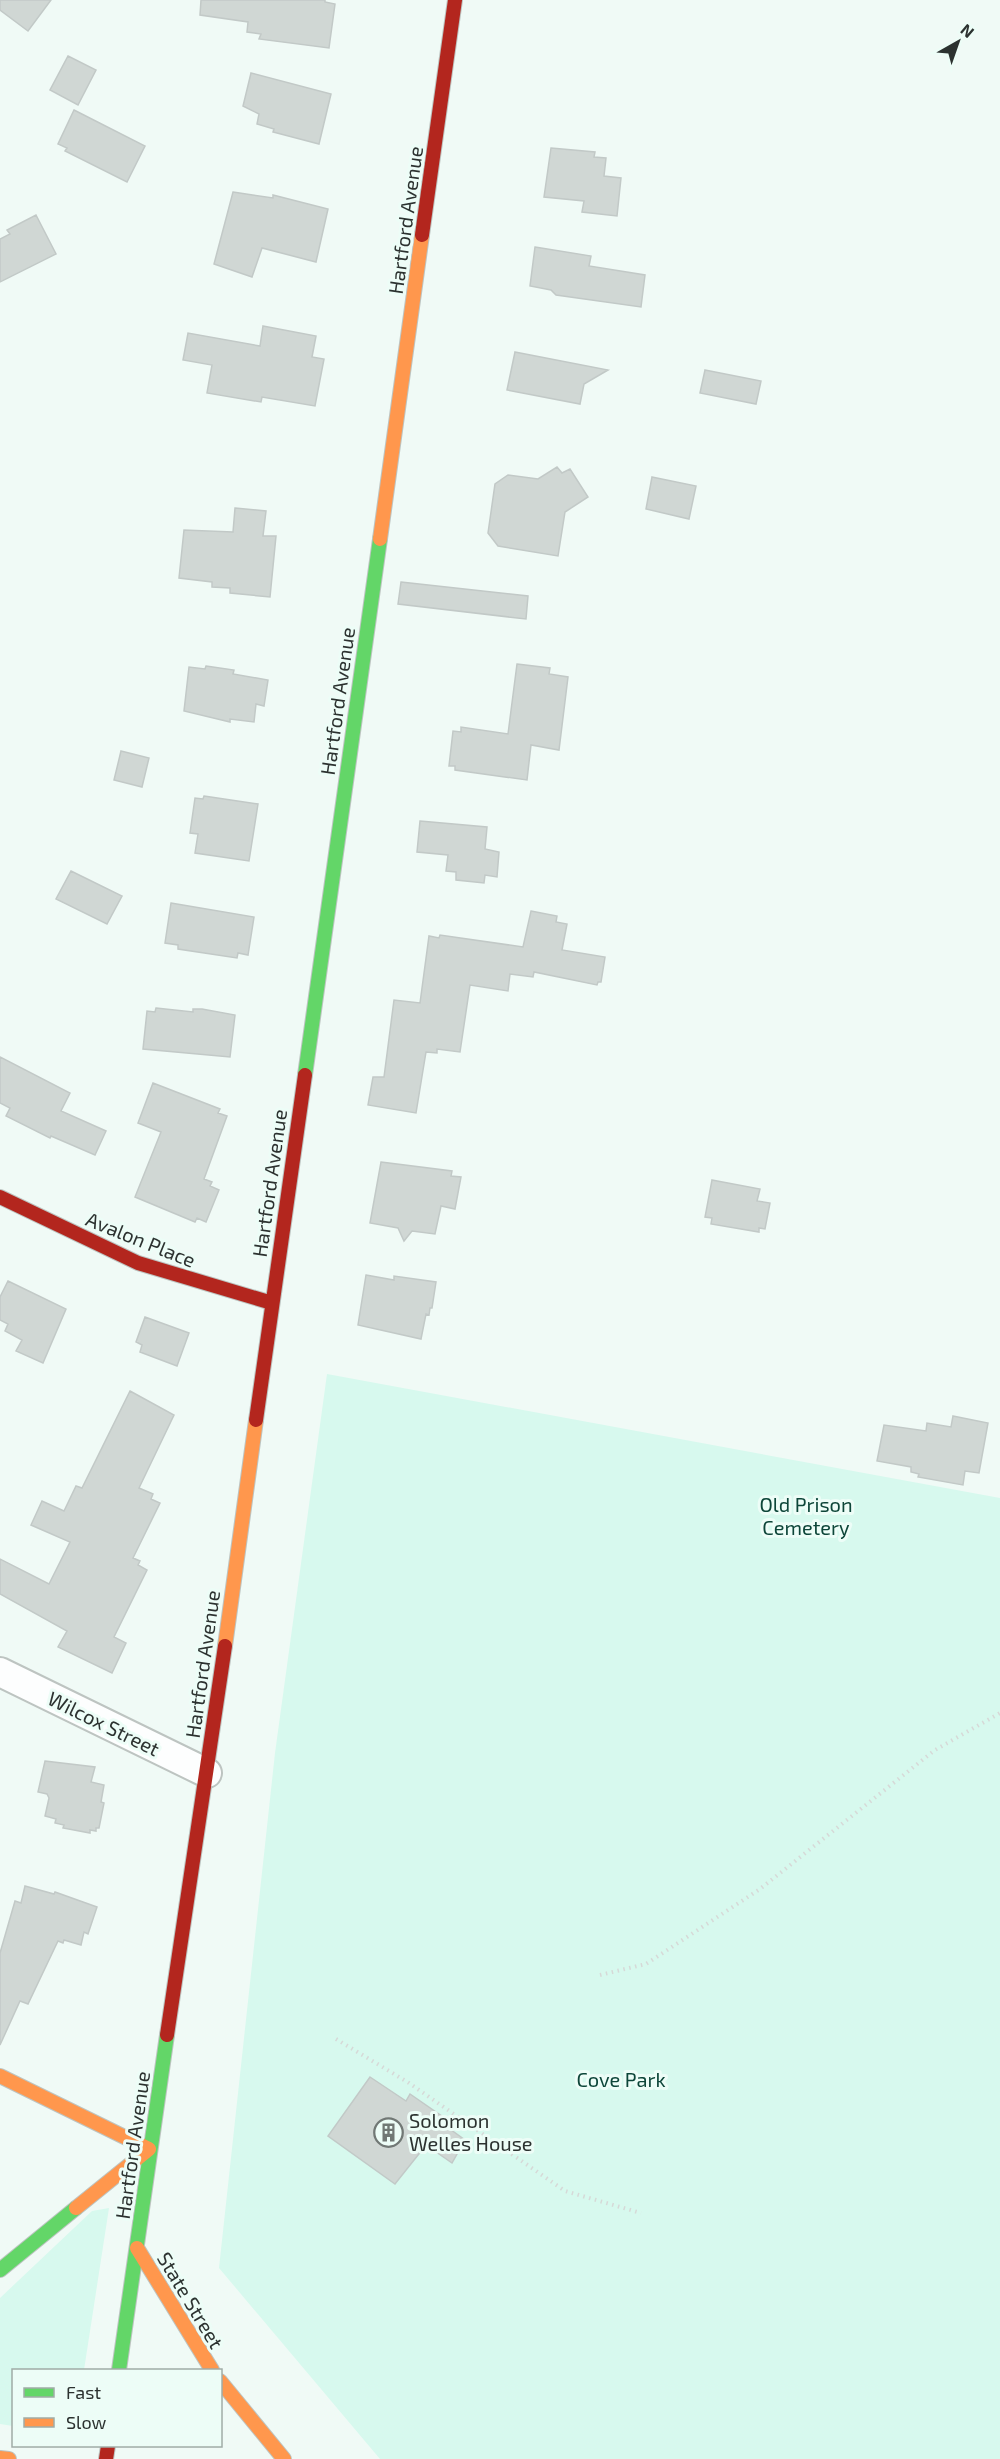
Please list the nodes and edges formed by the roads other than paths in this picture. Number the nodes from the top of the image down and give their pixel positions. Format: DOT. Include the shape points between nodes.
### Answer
graph roads {
  1 [pos="455,0"];
  2 [pos="0,1197"];
  3 [pos="272,1303"];
  4 [pos="0,1672"];
  5 [pos="207,1773"];
  6 [pos="0,2076"];
  7 [pos="149,2149"];
  8 [pos="137,2248"];
  9 [pos="0,2270"];
  10 [pos="119,2369"];
  11 [pos="211,2369"];
  12 [pos="222,2382"];
  13 [pos="0,2458"];
  14 [pos="9,2459"];
  15 [pos="284,2459"];
  1 -- 3 [label="street, Hartford Avenue"];
  2 -- 3 [label="street, Avalon Place" via="138,1263"];
  3 -- 5 [label="street, Hartford Avenue"];
  4 -- 5 [label="street, Wilcox Street"];
  5 -- 7 [label="street, Hartford Avenue"];
  6 -- 7 [label="street"];
  7 -- 8 [label="street, Hartford Avenue"];
  7 -- 9 [label="street"];
  8 -- 10 [label="street, Hartford Avenue"];
  8 -- 11 [label="street, State Street"];
  12 -- 15 [label="street"];
  13 -- 14 [label="street"];
}
